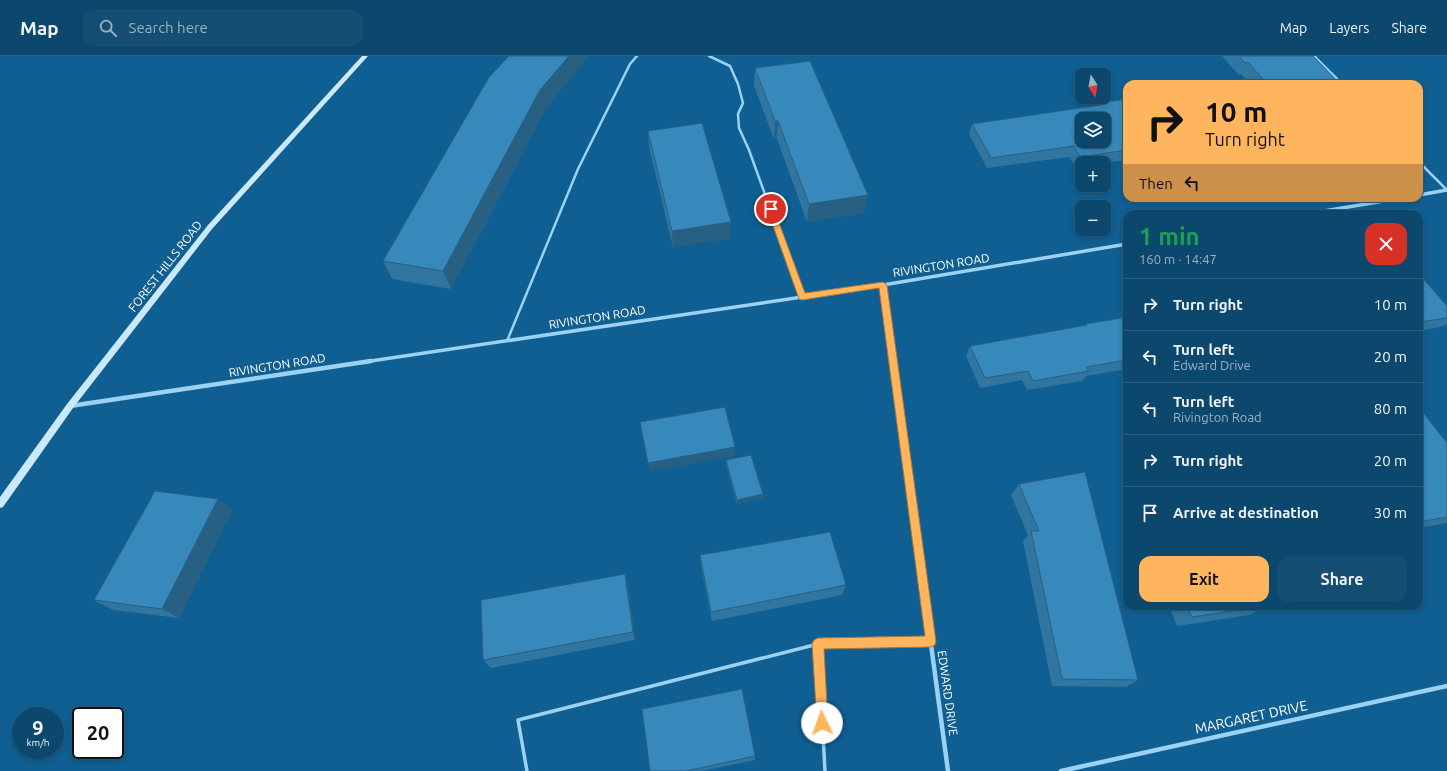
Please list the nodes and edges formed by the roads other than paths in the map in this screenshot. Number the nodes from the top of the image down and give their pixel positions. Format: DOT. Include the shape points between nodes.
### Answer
graph roads {
  1 [pos="365,56"];
  2 [pos="637,56"];
  3 [pos="709,56"];
  4 [pos="1314,56"];
  5 [pos="1338,80"];
  6 [pos="1423,166"];
  7 [pos="1447,190"];
  8 [pos="1423,194"];
  9 [pos="1378,202"];
  10 [pos="1330,210"];
  11 [pos="1123,245"];
  12 [pos="883,285"];
  13 [pos="802,297"];
  14 [pos="507,341"];
  15 [pos="70,406"];
  16 [pos="0,504"];
  17 [pos="931,641"];
  18 [pos="818,644"];
  19 [pos="1447,686"];
  20 [pos="527,771"];
  21 [pos="825,771"];
  22 [pos="948,771"];
  23 [pos="1061,771"];
  1 -- 15 [label="street, FOREST HILLS ROAD" via="210,227"];
  2 -- 14 [label="lane" via="630,64 578,169"];
  3 -- 13 [label="lane" via="730,66 738,84 743,103 738,114 739,128 750,150"];
  4 -- 5 [label="lane"];
  6 -- 7 [label="lane"];
  7 -- 8 [label="street"];
  9 -- 10 [label="street"];
  11 -- 12 [label="street, RIVINGTON ROAD"];
  12 -- 13 [label="street, RIVINGTON ROAD"];
  12 -- 17 [label="street, EDWARD DRIVE"];
  13 -- 14 [label="street, RIVINGTON ROAD"];
  14 -- 15 [label="street, RIVINGTON ROAD"];
  15 -- 16 [label="street, FOREST HILLS ROAD"];
  17 -- 18 [label="lane"];
  17 -- 22 [label="street, EDWARD DRIVE"];
  18 -- 20 [label="lane" via="518,720"];
  18 -- 21 [label="lane"];
  19 -- 23 [label="street, MARGARET DRIVE"];
}
